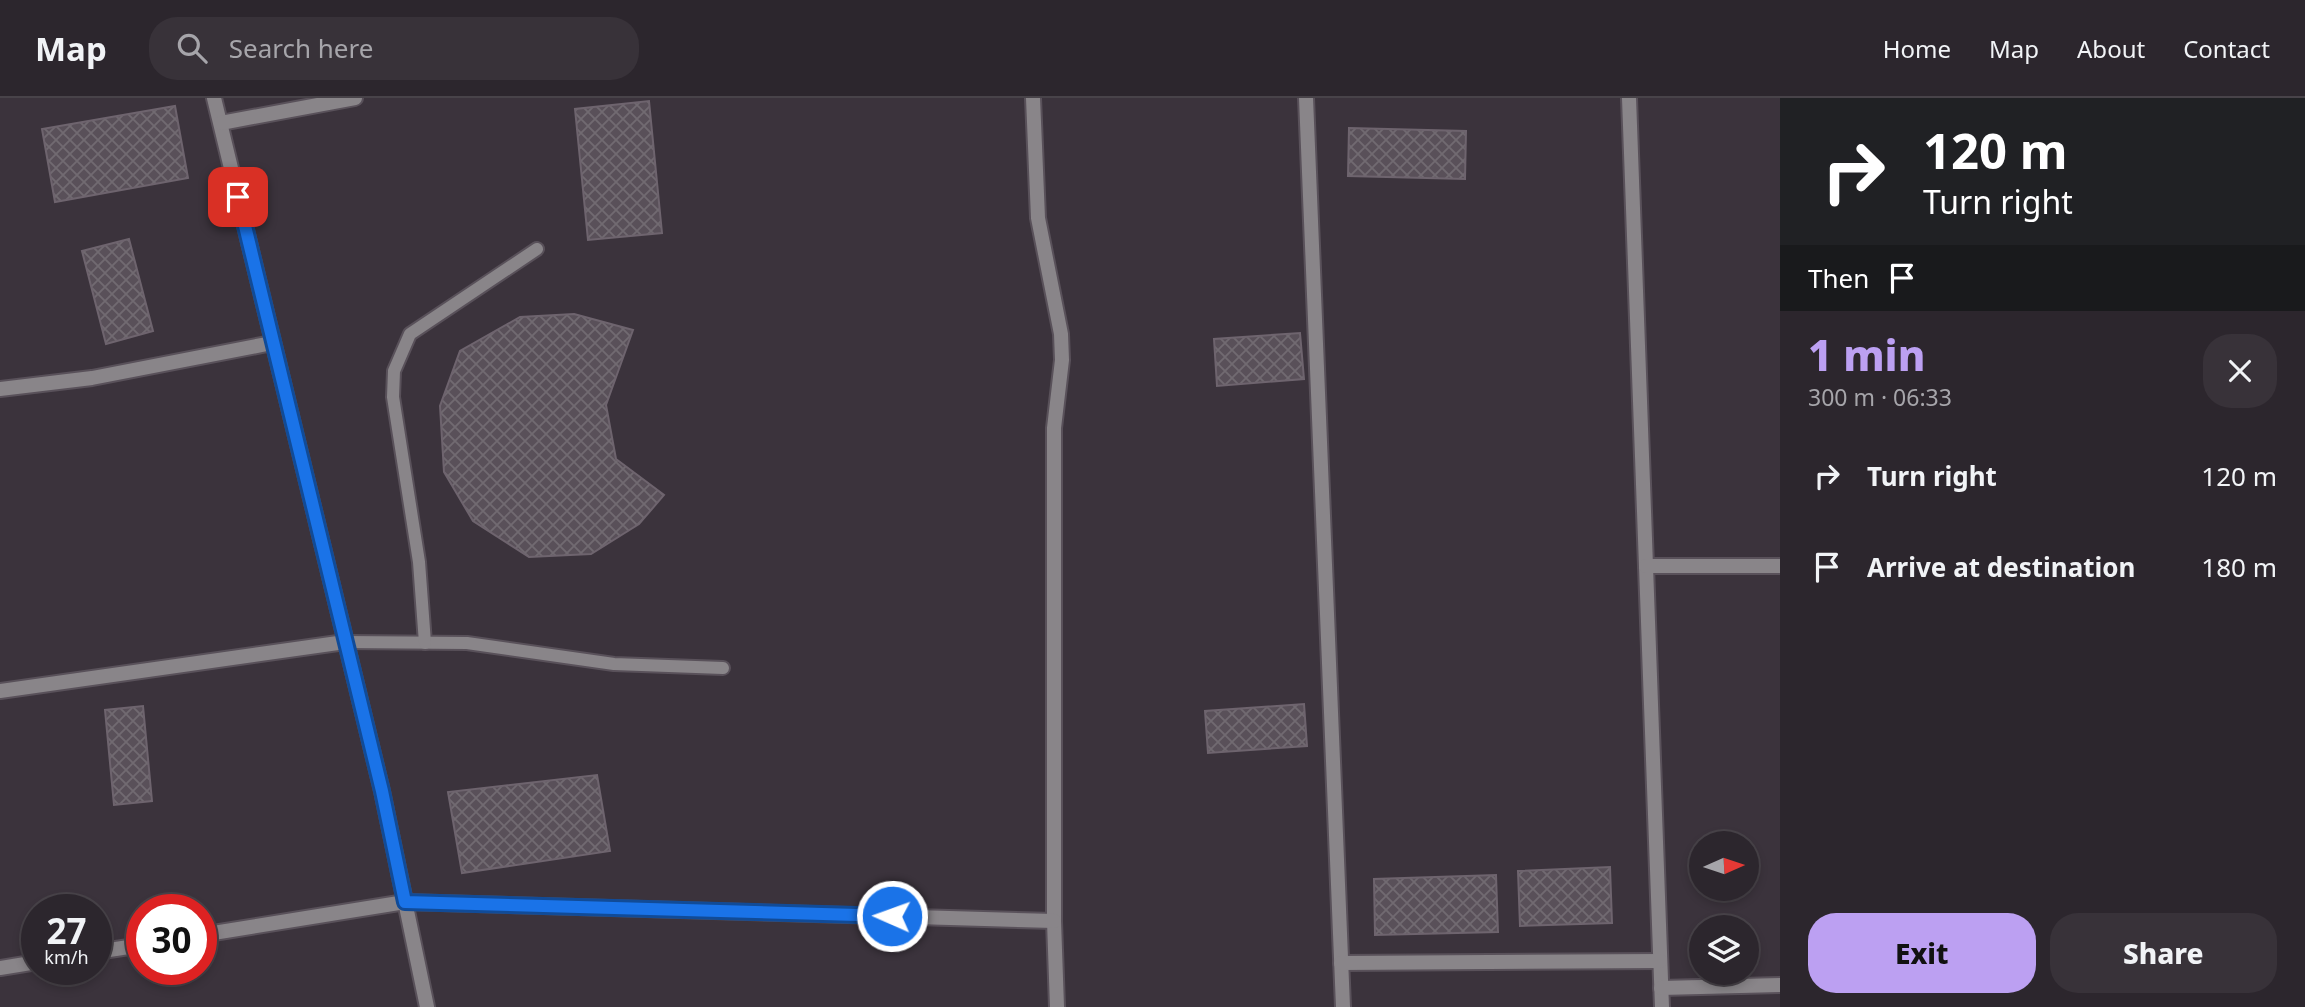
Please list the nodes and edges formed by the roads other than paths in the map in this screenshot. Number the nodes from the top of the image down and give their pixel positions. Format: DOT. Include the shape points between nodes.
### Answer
graph roads {
  1 [pos="214,98"];
  2 [pos="355,98"];
  3 [pos="1033,98"];
  4 [pos="1306,98"];
  5 [pos="1629,98"];
  6 [pos="221,123"];
  7 [pos="537,249"];
  8 [pos="272,343"];
  9 [pos="0,388"];
  10 [pos="1646,566"];
  11 [pos="1780,566"];
  12 [pos="345,642"];
  13 [pos="425,643"];
  14 [pos="723,668"];
  15 [pos="0,691"];
  16 [pos="405,902"];
  17 [pos="1054,921"];
  18 [pos="217,932"];
  19 [pos="1660,961"];
  20 [pos="1341,963"];
  21 [pos="21,965"];
  22 [pos="0,968"];
  23 [pos="1780,985"];
  24 [pos="1661,988"];
  25 [pos="427,1007"];
  26 [pos="1057,1007"];
  27 [pos="1343,1007"];
  28 [pos="1662,1007"];
  1 -- 6 [label="street"];
  2 -- 6 [label="street"];
  3 -- 17 [label="street" via="1038,218 1062,360 1054,428"];
  4 -- 20 [label="street"];
  5 -- 10 [label="street"];
  6 -- 8 [label="street"];
  7 -- 13 [label="lane" via="410,334 394,371 393,397 419,562"];
  8 -- 9 [label="street" via="92,378"];
  8 -- 12 [label="street"];
  10 -- 11 [label="street"];
  10 -- 19 [label="street"];
  12 -- 13 [label="lane"];
  12 -- 15 [label="street"];
  12 -- 16 [label="street"];
  13 -- 14 [label="lane" via="467,643 614,664"];
  16 -- 17 [label="street"];
  16 -- 18 [label="street"];
  16 -- 25 [label="street"];
  17 -- 26 [label="street"];
  19 -- 20 [label="street"];
  19 -- 24 [label="street"];
  20 -- 27 [label="street"];
  21 -- 22 [label="street"];
  23 -- 24 [label="street"];
  24 -- 28 [label="street"];
}
